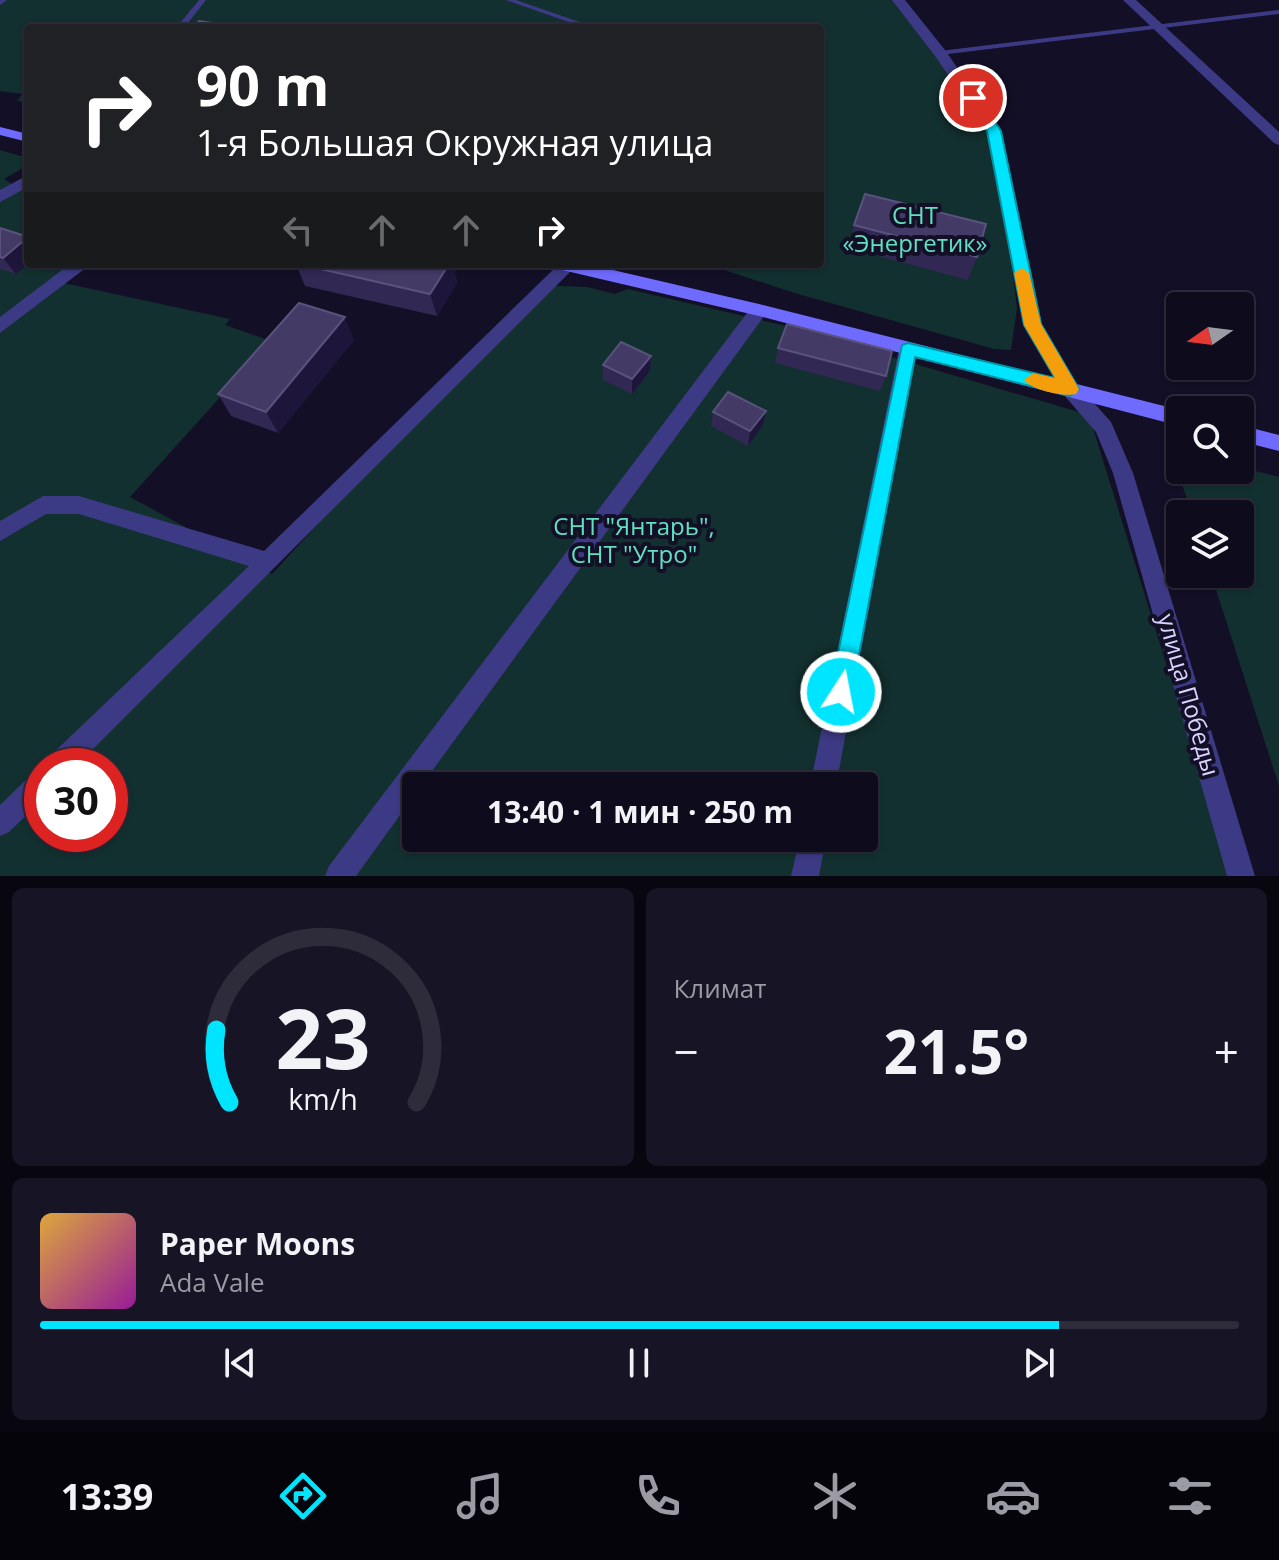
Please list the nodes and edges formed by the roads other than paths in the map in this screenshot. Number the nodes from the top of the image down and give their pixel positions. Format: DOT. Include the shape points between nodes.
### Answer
graph roads {
  1 [pos="203,0"];
  2 [pos="509,0"];
  3 [pos="898,0"];
  4 [pos="1129,0"];
  5 [pos="1279,12"];
  6 [pos="183,24"];
  7 [pos="581,24"];
  8 [pos="1158,26"];
  9 [pos="940,53"];
  10 [pos="0,131"];
  11 [pos="24,137"];
  12 [pos="1279,140"];
  13 [pos="24,182"];
  14 [pos="0,197"];
  15 [pos="77,268"];
  16 [pos="562,268"];
  17 [pos="578,268"];
  18 [pos="759,310"];
  19 [pos="0,326"];
  20 [pos="908,349"];
  21 [pos="1070,389"];
  22 [pos="1166,414"];
  23 [pos="1254,437"];
  24 [pos="1279,443"];
  25 [pos="0,532"];
  26 [pos="268,562"];
  27 [pos="77,748"];
  28 [pos="826,772"];
  29 [pos="24,800"];
  30 [pos="0,823"];
  31 [pos="810,852"];
  32 [pos="339,876"];
  33 [pos="805,876"];
  34 [pos="1241,876"];
  1 -- 6 [label="lane"];
  2 -- 7 [label="lane"];
  3 -- 9 [label="street, улица Победы"];
  4 -- 8 [label="street"];
  5 -- 8 [label="lane"];
  8 -- 9 [label="lane"];
  8 -- 12 [label="street"];
  9 -- 21 [label="street, улица Победы" via="994,131 1033,325"];
  10 -- 11 [label="street"];
  13 -- 14 [label="street"];
  15 -- 19 [label="street"];
  16 -- 26 [label="street"];
  17 -- 18 [label="street"];
  18 -- 20 [label="street"];
  18 -- 32 [label="street"];
  20 -- 21 [label="street"];
  20 -- 28 [label="street"];
  21 -- 22 [label="street"];
  21 -- 34 [label="street, улица Победы" via="1104,428 1123,473"];
  23 -- 24 [label="street"];
  25 -- 26 [label="street" via="43,505 79,505"];
  26 -- 27 [label="street"];
  29 -- 30 [label="street"];
  31 -- 33 [label="street"];
}
